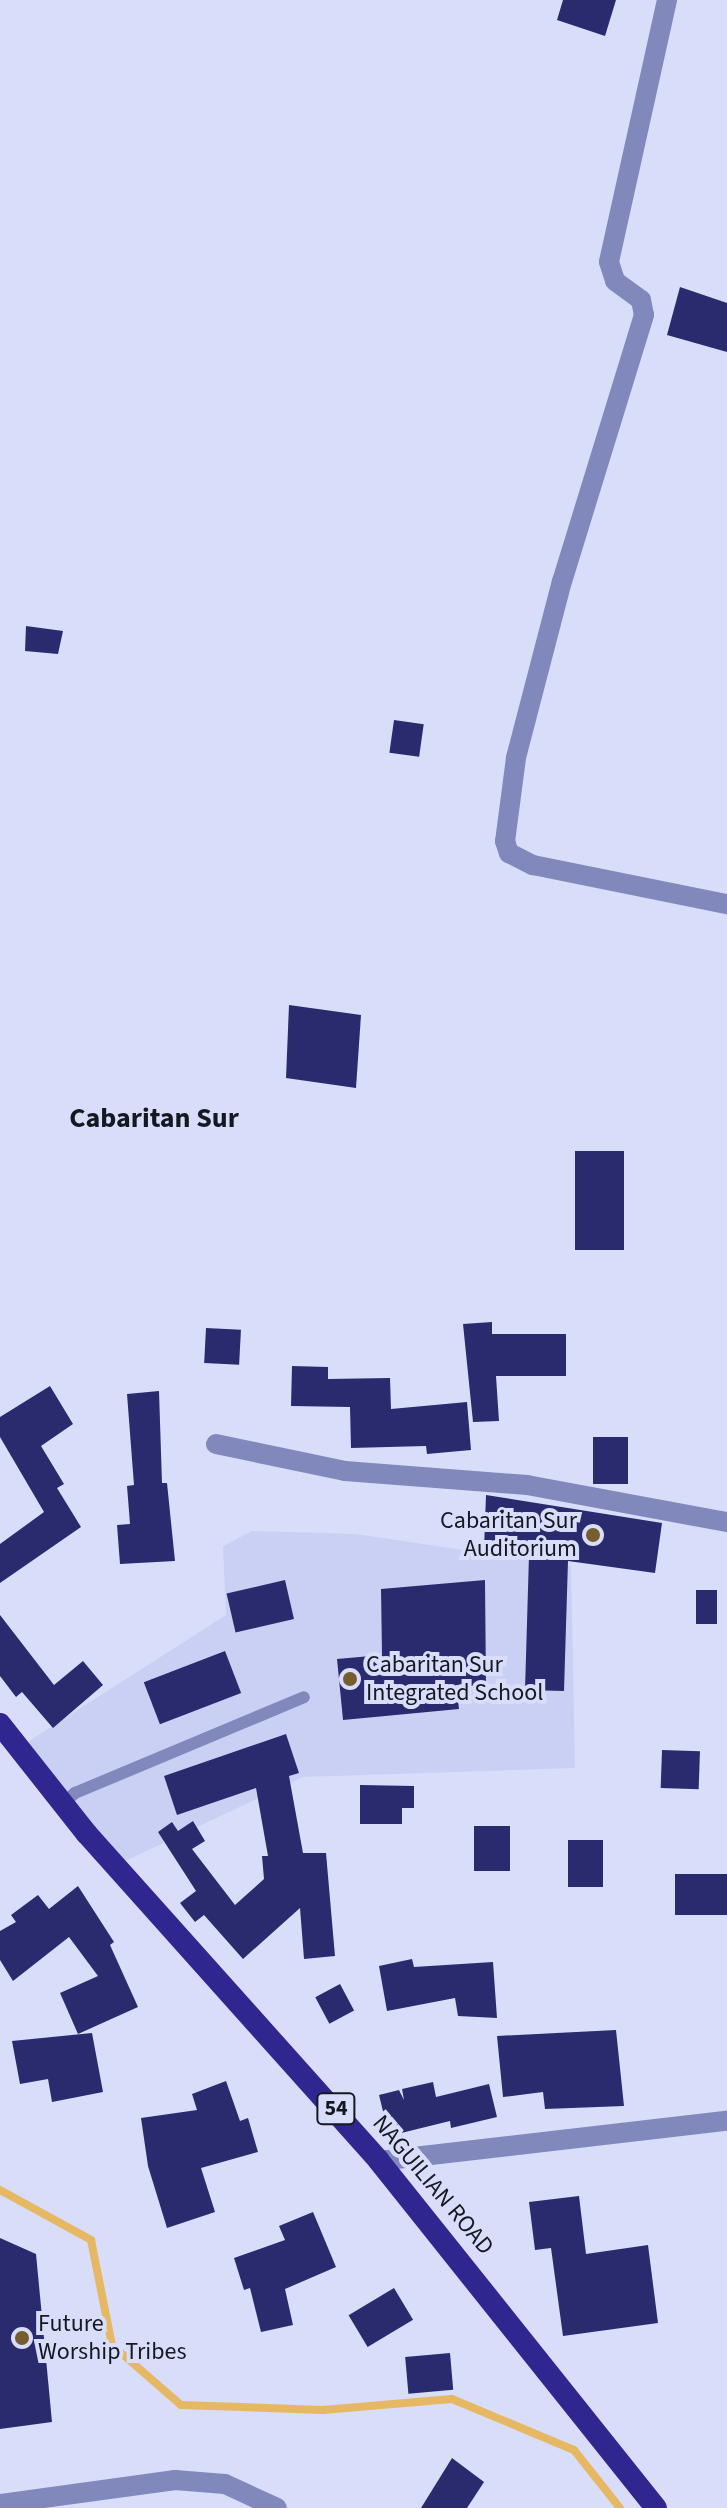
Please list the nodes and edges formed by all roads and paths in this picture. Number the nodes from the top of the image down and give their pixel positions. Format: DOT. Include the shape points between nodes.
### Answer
graph roads {
  1 [pos="667,0"];
  2 [pos="727,904"];
  3 [pos="216,1444"];
  4 [pos="727,1522"];
  5 [pos="304,1697"];
  6 [pos="0,1724"];
  7 [pos="62,1805"];
  8 [pos="727,2121"];
  9 [pos="379,2161"];
  10 [pos="0,2504"];
  11 [pos="277,2508"];
  12 [pos="656,2508"];
  1 -- 2 [label="street" via="609,262 615,281 641,300 644,315 562,581 516,758 505,841 509,853 533,865"];
  3 -- 4 [label="street" via="345,1471 527,1485"];
  5 -- 7 [label="lane" via="75,1793"];
  6 -- 7 [label="highway, NAGUILIAN ROAD / 54"];
  7 -- 9 [label="highway, NAGUILIAN ROAD / 54"];
  8 -- 9 [label="street"];
  9 -- 12 [label="highway, NAGUILIAN ROAD / 54"];
  10 -- 11 [label="street" via="175,2480 225,2484"];
}
